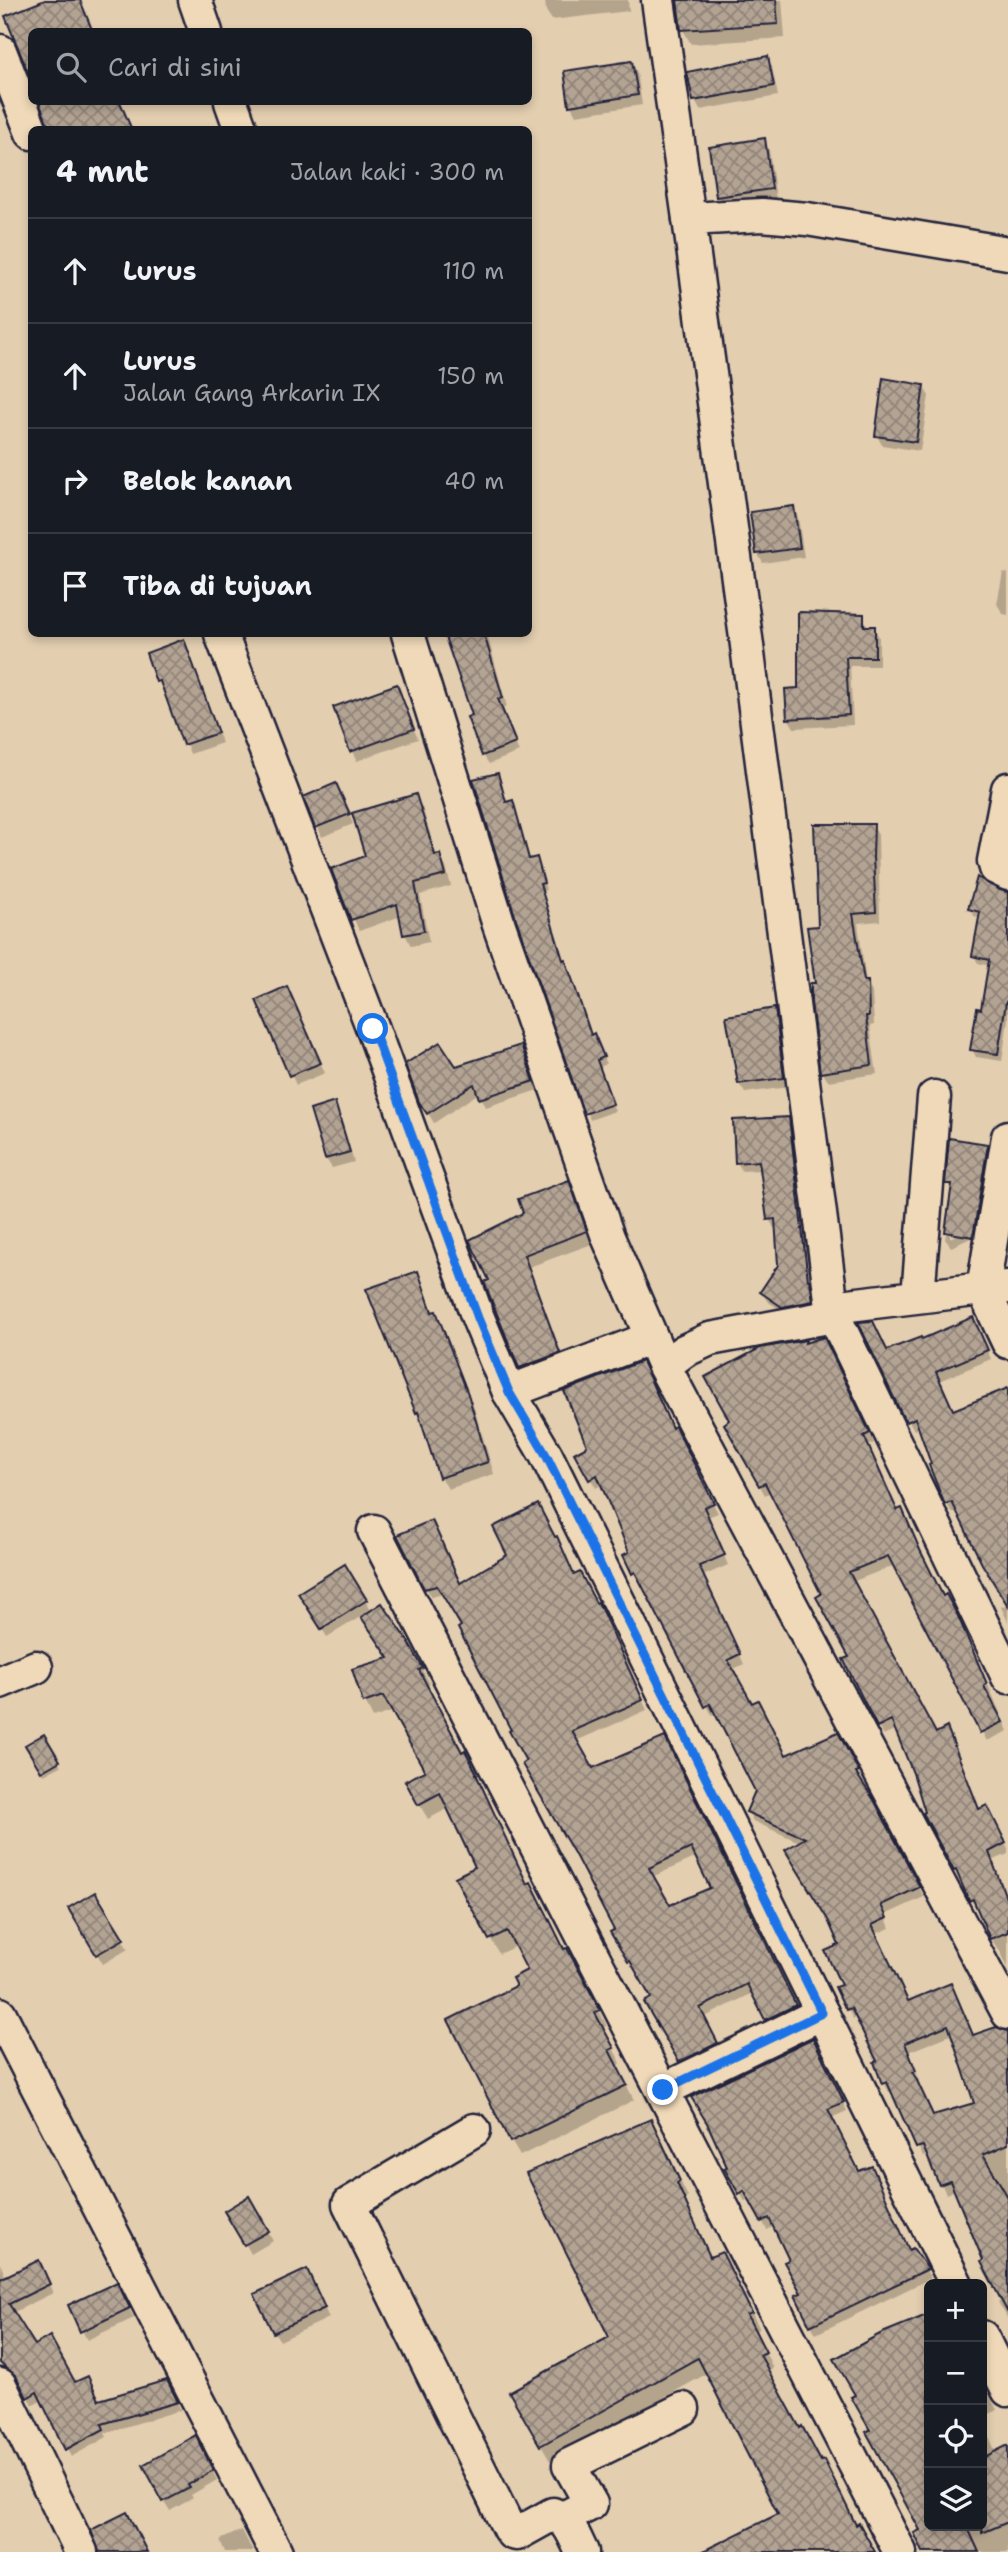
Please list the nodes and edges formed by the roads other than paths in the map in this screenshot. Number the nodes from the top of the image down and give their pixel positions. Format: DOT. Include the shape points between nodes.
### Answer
graph roads {
  1 [pos="195,0"];
  2 [pos="658,0"];
  3 [pos="205,28"];
  4 [pos="0,51"];
  5 [pos="232,105"];
  6 [pos="29,126"];
  7 [pos="240,126"];
  8 [pos="689,219"];
  9 [pos="1008,253"];
  10 [pos="222,637"];
  11 [pos="409,637"];
  12 [pos="1008,789"];
  13 [pos="1008,874"];
  14 [pos="933,1097"];
  15 [pos="1008,1137"];
  16 [pos="996,1288"];
  17 [pos="918,1296"];
  18 [pos="833,1312"];
  19 [pos="652,1338"];
  20 [pos="1008,1342"];
  21 [pos="664,1366"];
  22 [pos="509,1392"];
  23 [pos="374,1531"];
  24 [pos="36,1667"];
  25 [pos="1008,1677"];
  26 [pos="0,1682"];
  27 [pos="822,2013"];
  28 [pos="1008,2013"];
  29 [pos="0,2014"];
  30 [pos="663,2090"];
  31 [pos="474,2130"];
  32 [pos="954,2279"];
  33 [pos="984,2342"];
  34 [pos="0,2385"];
  35 [pos="1008,2390"];
  36 [pos="683,2409"];
  37 [pos="563,2518"];
  38 [pos="80,2552"];
  39 [pos="276,2552"];
  40 [pos="582,2552"];
  41 [pos="900,2552"];
  1 -- 3 [label="street"];
  2 -- 8 [label="street"];
  4 -- 6 [label="street"];
  5 -- 7 [label="street"];
  8 -- 9 [label="street" via="762,215 807,219"];
  8 -- 18 [label="street"];
  10 -- 22 [label="street"];
  11 -- 19 [label="street" via="499,925 608,1237"];
  12 -- 13 [label="street" via="994,861 996,868"];
  14 -- 17 [label="street"];
  15 -- 16 [label="street"];
  16 -- 17 [label="street"];
  16 -- 20 [label="street"];
  17 -- 18 [label="street"];
  18 -- 21 [label="street" via="710,1339"];
  18 -- 25 [label="street"];
  19 -- 21 [label="street"];
  19 -- 22 [label="street"];
  21 -- 28 [label="street"];
  22 -- 27 [label="street" via="546,1455"];
  23 -- 30 [label="street"];
  24 -- 26 [label="street"];
  27 -- 30 [label="street"];
  27 -- 32 [label="street"];
  29 -- 39 [label="street"];
  30 -- 41 [label="street"];
  31 -- 37 [label="street" via="349,2204 509,2529 517,2534 553,2514"];
  33 -- 35 [label="street"];
  34 -- 38 [label="street"];
  36 -- 37 [label="street" via="569,2465 591,2504"];
  37 -- 40 [label="street"];
}
